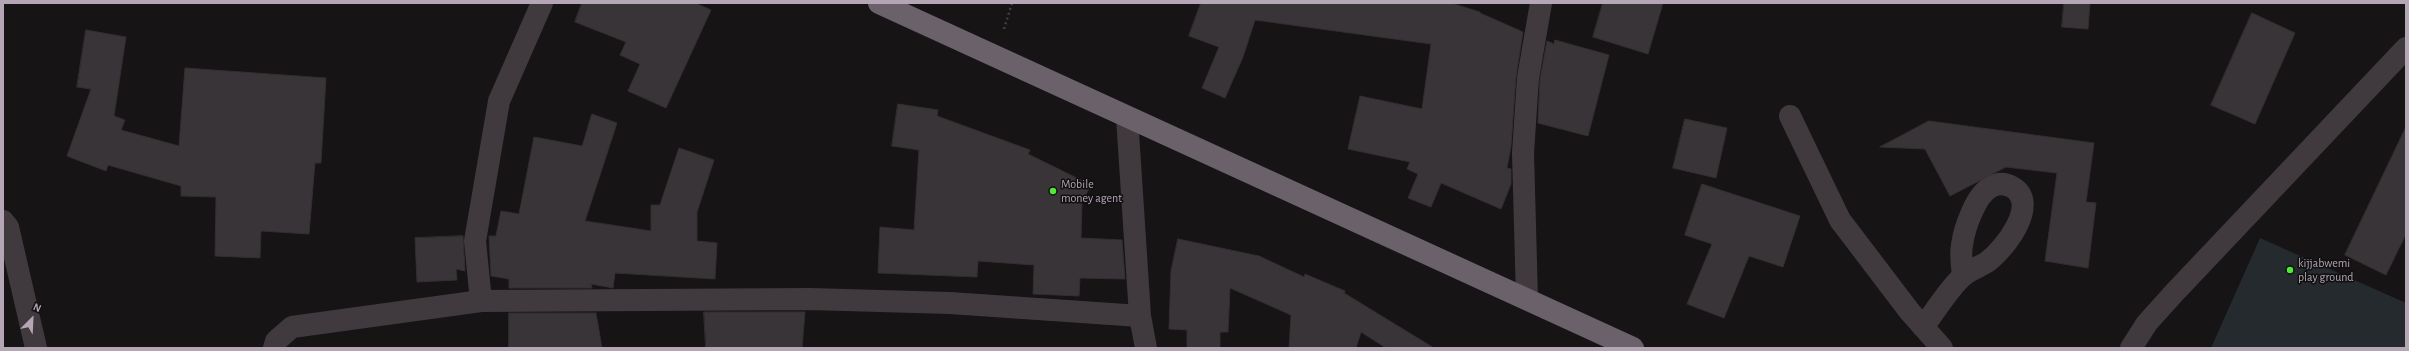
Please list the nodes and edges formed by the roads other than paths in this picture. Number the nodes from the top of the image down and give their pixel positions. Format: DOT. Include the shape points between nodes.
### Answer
graph roads {
  1 [pos="542,3"];
  2 [pos="879,3"];
  3 [pos="1541,3"];
  4 [pos="2406,48"];
  5 [pos="1127,116"];
  6 [pos="1790,116"];
  7 [pos="3,221"];
  8 [pos="1963,276"];
  9 [pos="1527,299"];
  10 [pos="481,301"];
  11 [pos="1140,316"];
  12 [pos="1923,327"];
  13 [pos="36,348"];
  14 [pos="274,348"];
  15 [pos="1146,348"];
  16 [pos="1633,348"];
  17 [pos="1942,348"];
  18 [pos="2131,348"];
  1 -- 10 [label="street" via="499,101 475,241"];
  2 -- 5 [label="highway"];
  3 -- 9 [label="street" via="1528,78 1522,153"];
  4 -- 18 [label="street" via="2175,292 2148,323"];
  5 -- 9 [label="highway"];
  5 -- 11 [label="street"];
  6 -- 12 [label="street" via="1840,220"];
  7 -- 13 [label="street" via="10,234"];
  8 -- 12 [label="street"];
  9 -- 16 [label="highway"];
  10 -- 11 [label="street" via="810,299 950,303"];
  10 -- 14 [label="street" via="292,327 276,340"];
  11 -- 15 [label="street"];
  12 -- 17 [label="street"];
}
